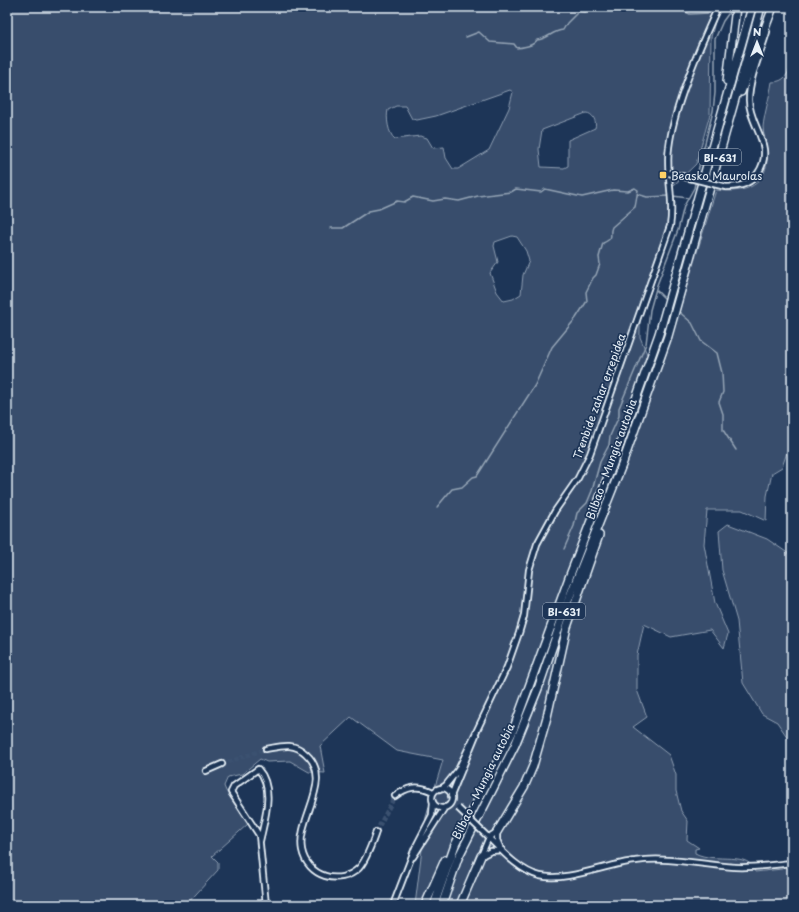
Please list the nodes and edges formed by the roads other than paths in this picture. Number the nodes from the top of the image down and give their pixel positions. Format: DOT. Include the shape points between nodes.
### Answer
graph roads {
  1 [pos="718,7"];
  2 [pos="736,7"];
  3 [pos="752,7"];
  4 [pos="761,7"];
  5 [pos="773,7"];
  6 [pos="727,93"];
  7 [pos="732,112"];
  8 [pos="669,172"];
  9 [pos="610,496"];
  10 [pos="479,726"];
  11 [pos="266,749"];
  12 [pos="222,764"];
  13 [pos="206,771"];
  14 [pos="440,789"];
  15 [pos="431,791"];
  16 [pos="395,796"];
  17 [pos="451,796"];
  18 [pos="433,802"];
  19 [pos="446,806"];
  20 [pos="458,808"];
  21 [pos="376,832"];
  22 [pos="497,832"];
  23 [pos="488,836"];
  24 [pos="260,841"];
  25 [pos="455,845"];
  26 [pos="502,850"];
  27 [pos="481,856"];
  28 [pos="792,863"];
  29 [pos="408,865"];
  30 [pos="266,905"];
  31 [pos="393,905"];
  32 [pos="425,905"];
  33 [pos="434,905"];
  34 [pos="442,905"];
  35 [pos="460,905"];
  1 -- 8 [label="street, Trenbide zahar errepidea" via="672,127 668,154"];
  2 -- 6 [label="highway" via="726,83"];
  3 -- 6 [label="highway, Bilbao - Mungia autobia / BI-631"];
  4 -- 7 [label="highway, Bilbao - Mungia autobia / BI-631"];
  5 -- 7 [label="highway"];
  5 -- 8 [label="street, bridge" via="749,102 764,147 762,167 754,179 741,186 726,187"];
  6 -- 25 [label="highway, Bilbao - Mungia autobia / BI-631" via="668,302 614,461 512,733"];
  7 -- 9 [label="highway, Bilbao - Mungia autobia / BI-631" via="668,336"];
  8 -- 10 [label="street, Trenbide zahar errepidea" via="672,216 667,236 590,454 535,549 529,570 524,616 519,634 507,667"];
  9 -- 22 [label="highway" via="609,508 567,627 533,766 524,787"];
  9 -- 34 [label="highway, Bilbao - Mungia autobia / BI-631" via="568,601 516,745 469,834"];
  10 -- 14 [label="street, Trenbide zahar errepidea" via="453,778"];
  10 -- 17 [label="street, Trenbide zahar errepidea"];
  11 -- 21 [label="street" via="295,746 311,758 315,767 317,781 301,843 305,859 318,874 340,878 358,869"];
  12 -- 13 [label="street"];
  14 -- 17 [label="street" via="447,790"];
  14 -- 18 [label="street" via="433,795"];
  15 -- 16 [label="street" via="414,787"];
  17 -- 19 [label="street"];
  17 -- 20 [label="street"];
  18 -- 19 [label="street" via="440,807"];
  18 -- 29 [label="street" via="432,816"];
  19 -- 20 [label="street"];
  19 -- 29 [label="street"];
  20 -- 23 [label="street, bridge"];
  22 -- 23 [label="street"];
  22 -- 26 [label="street" via="497,840"];
  23 -- 26 [label="street"];
  23 -- 27 [label="street"];
  24 -- 24 [label="street" via="268,796 265,776 258,769 234,786 231,792 259,835"];
  24 -- 30 [label="street"];
  25 -- 32 [label="highway" via="448,853"];
  25 -- 33 [label="highway, Bilbao - Mungia autobia / BI-631"];
  26 -- 27 [label="street" via="491,851"];
  26 -- 28 [label="street" via="527,870 550,877 635,860 748,867"];
  27 -- 35 [label="highway"];
  29 -- 31 [label="street"];
}
